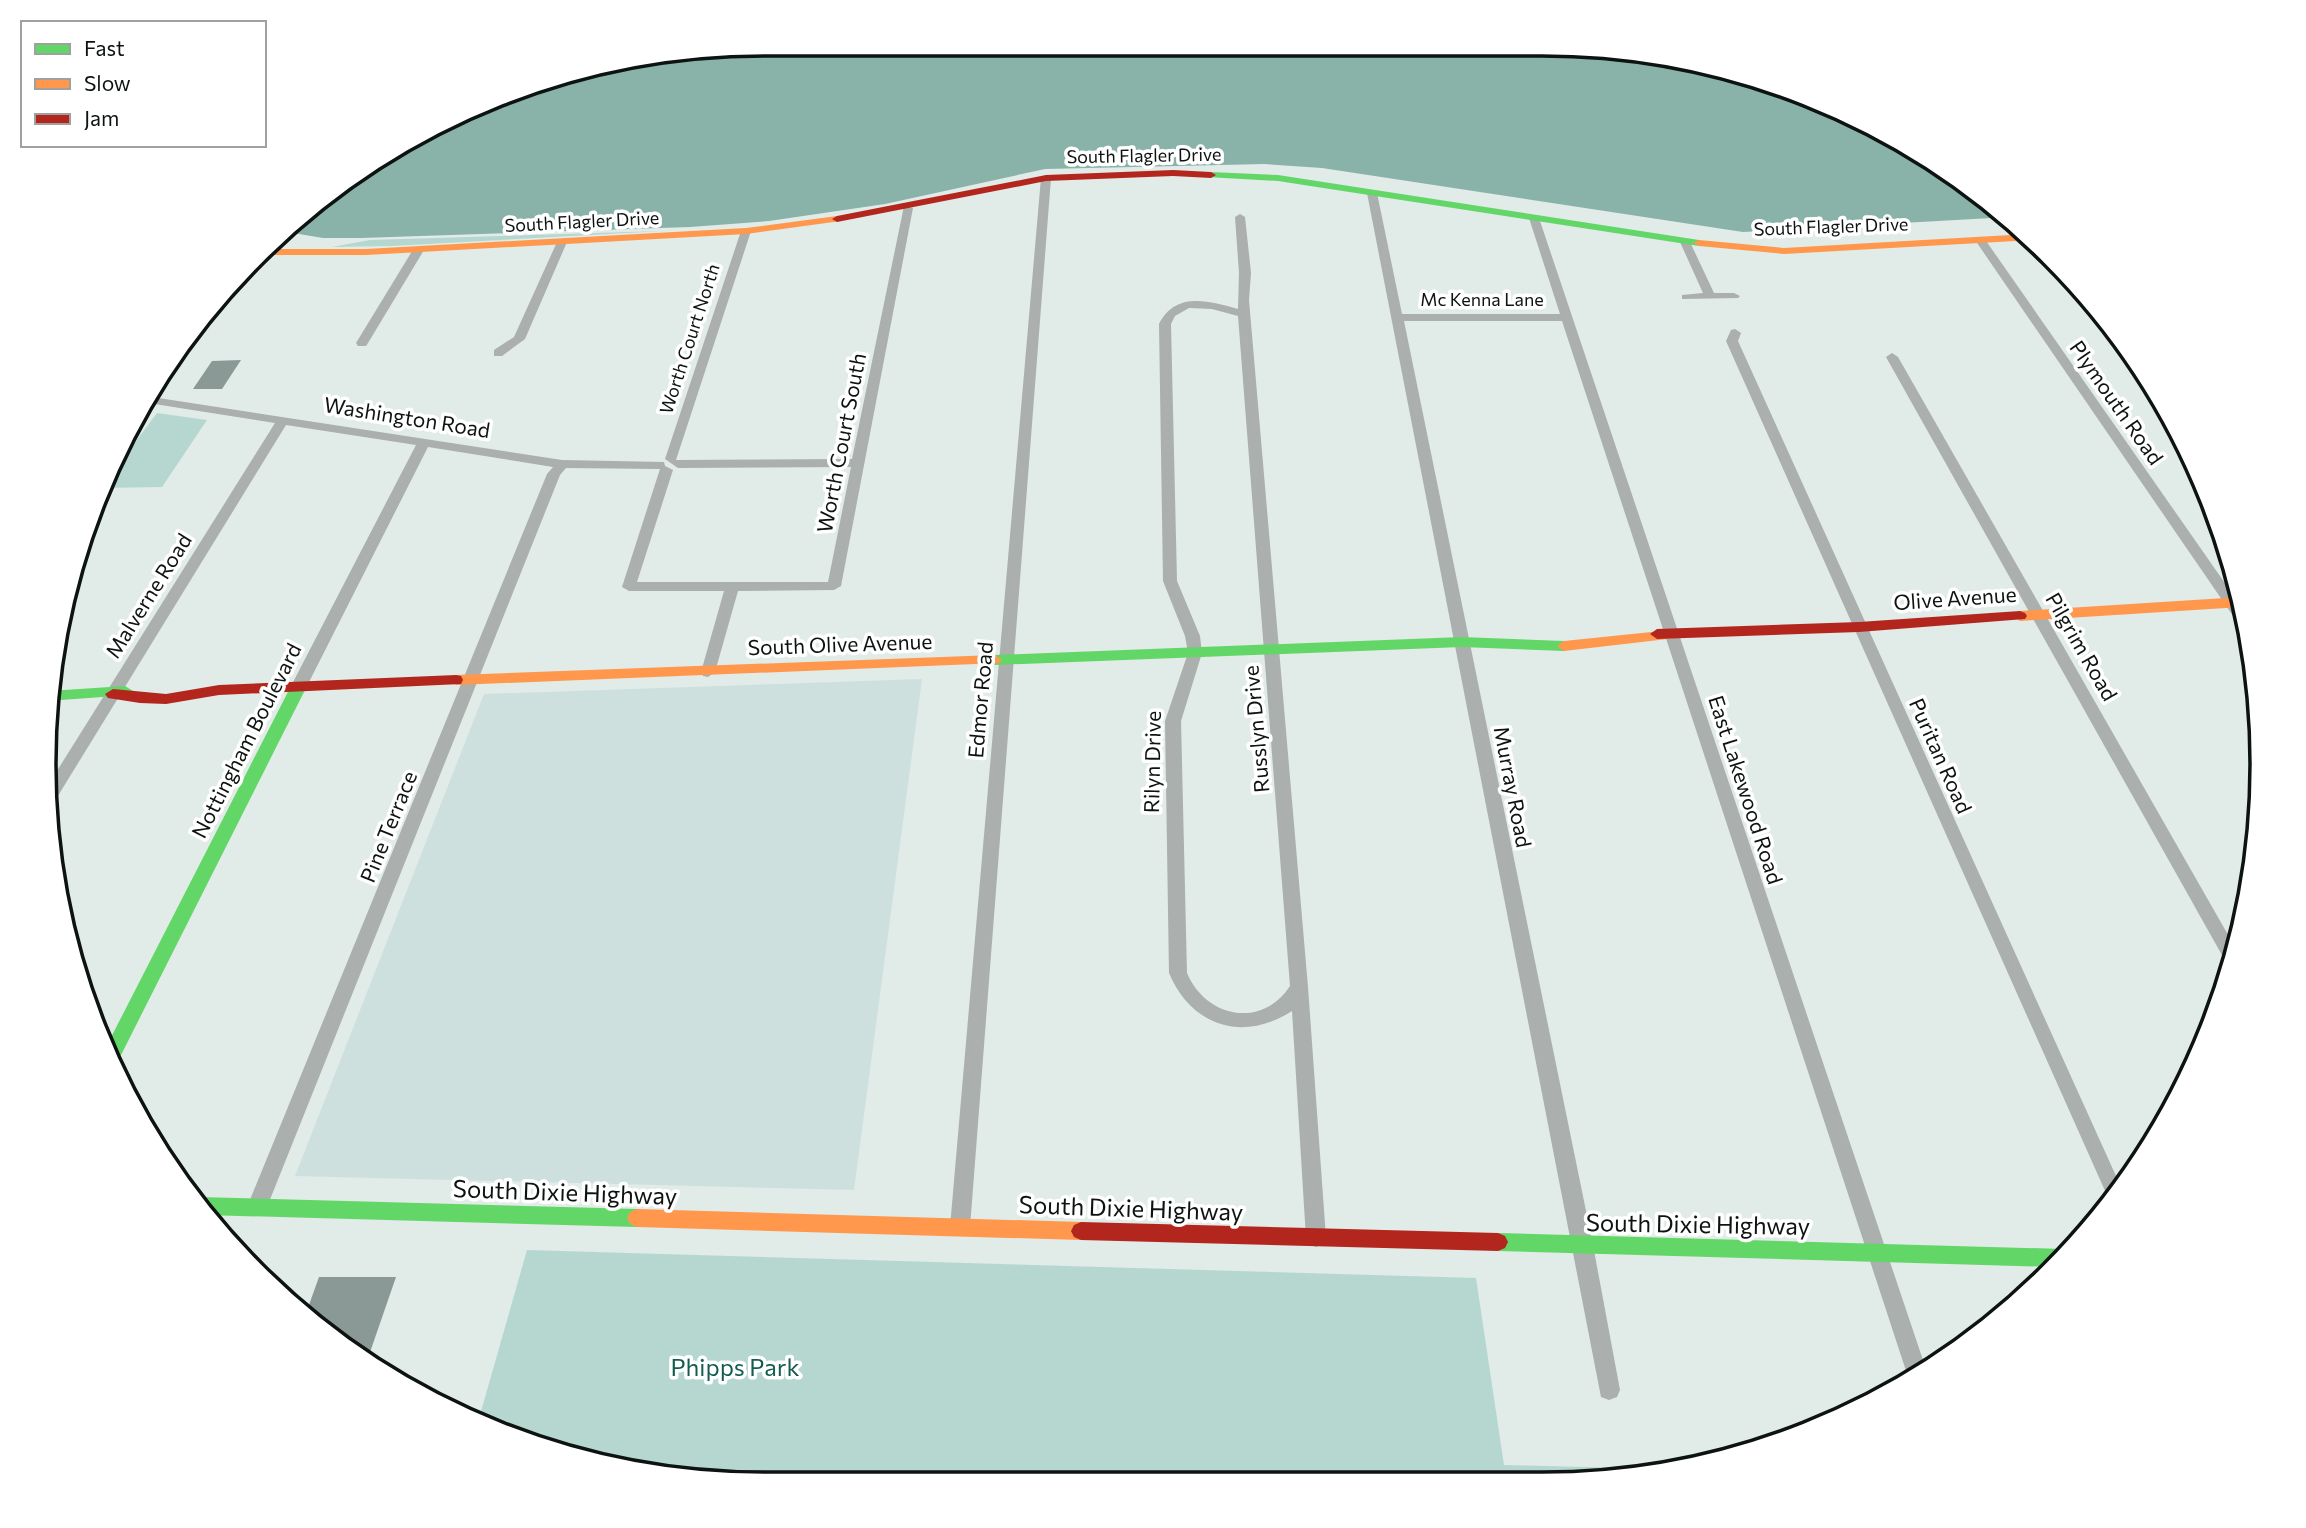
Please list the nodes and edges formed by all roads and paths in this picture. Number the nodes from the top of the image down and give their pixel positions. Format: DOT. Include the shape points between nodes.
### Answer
graph roads {
  1 [pos="1046,177"];
  2 [pos="1372,193"];
  3 [pos="908,208"];
  4 [pos="1240,216"];
  5 [pos="1534,218"];
  6 [pos="746,232"];
  7 [pos="2015,238"];
  8 [pos="1980,240"];
  9 [pos="562,242"];
  10 [pos="1685,242"];
  11 [pos="418,250"];
  12 [pos="275,252"];
  13 [pos="1734,296"];
  14 [pos="1686,297"];
  15 [pos="1710,297"];
  16 [pos="1244,314"];
  17 [pos="1567,317"];
  18 [pos="1397,318"];
  19 [pos="1735,333"];
  20 [pos="362,342"];
  21 [pos="498,353"];
  22 [pos="1892,357"];
  23 [pos="157,401"];
  24 [pos="283,420"];
  25 [pos="424,442"];
  26 [pos="858,463"];
  27 [pos="562,464"];
  28 [pos="669,465"];
  29 [pos="732,586"];
  30 [pos="2228,591"];
  31 [pos="2231,602"];
  32 [pos="2039,615"];
  33 [pos="1858,626"];
  34 [pos="1671,635"];
  35 [pos="1462,642"];
  36 [pos="1271,649"];
  37 [pos="1195,653"];
  38 [pos="1005,660"];
  39 [pos="708,671"];
  40 [pos="471,680"];
  41 [pos="299,686"];
  42 [pos="113,694"];
  43 [pos="60,696"];
  44 [pos="57,784"];
  45 [pos="2226,946"];
  46 [pos="1299,987"];
  47 [pos="116,1047"];
  48 [pos="2111,1186"];
  49 [pos="211,1206"];
  50 [pos="257,1207"];
  51 [pos="960,1227"];
  52 [pos="1316,1238"];
  53 [pos="1583,1245"];
  54 [pos="1877,1252"];
  55 [pos="2050,1258"];
  56 [pos="1914,1366"];
  57 [pos="1609,1390"];
  1 -- 2 [label="street, South Flagler Drive" via="1217,174"];
  1 -- 3 [label="street, South Flagler Drive"];
  1 -- 38 [label="street, Edmor Road"];
  2 -- 5 [label="street, South Flagler Drive"];
  2 -- 18 [label="street, Murray Road"];
  3 -- 6 [label="street, South Flagler Drive"];
  3 -- 26 [label="street, Worth Court South"];
  4 -- 16 [label="street, Russlyn Drive"];
  5 -- 10 [label="street, South Flagler Drive"];
  5 -- 17 [label="street, East Lakewood Road"];
  6 -- 9 [label="street, South Flagler Drive"];
  6 -- 28 [label="street, Worth Court North"];
  7 -- 8 [label="street, South Flagler Drive"];
  8 -- 10 [label="street, South Flagler Drive" via="1784,251"];
  8 -- 30 [label="street, Plymouth Road"];
  9 -- 11 [label="street, South Flagler Drive"];
  9 -- 21 [label="street" via="519,339"];
  10 -- 15 [label="street"];
  11 -- 12 [label="street, South Flagler Drive"];
  11 -- 20 [label="street"];
  13 -- 15 [label="street"];
  14 -- 15 [label="street"];
  16 -- 36 [label="street, Russlyn Drive"];
  16 -- 37 [label="street" via="1198,304 1174,311 1165,324 1170,581 1194,638"];
  17 -- 18 [label="street, Mc Kenna Lane"];
  17 -- 34 [label="street, East Lakewood Road"];
  18 -- 35 [label="street, Murray Road"];
  19 -- 33 [label="street, Puritan Road" via="1732,341"];
  22 -- 32 [label="street, Pilgrim Road"];
  23 -- 24 [label="street, Washington Road"];
  24 -- 25 [label="street, Washington Road"];
  24 -- 42 [label="street, Malverne Road"];
  25 -- 27 [label="street, Washington Road"];
  25 -- 41 [label="street, Nottingham Boulevard"];
  26 -- 28 [label="street, Washington Road"];
  26 -- 29 [label="street, Worth Court South" via="834,586"];
  27 -- 28 [label="street, Washington Road"];
  27 -- 40 [label="street, Pine Terrace"];
  28 -- 29 [label="street, Worth Court North" via="629,587"];
  29 -- 39 [label="street"];
  31 -- 32 [label="street, Olive Avenue"];
  32 -- 33 [label="street, Olive Avenue"];
  32 -- 45 [label="street, Pilgrim Road"];
  33 -- 34 [label="street, Olive Avenue"];
  33 -- 48 [label="street, Puritan Road"];
  34 -- 35 [label="street, Olive Avenue" via="1624,631 1502,635"];
  34 -- 54 [label="street, East Lakewood Road"];
  35 -- 36 [label="street, South Olive Avenue"];
  35 -- 53 [label="street, Murray Road"];
  36 -- 37 [label="street, South Olive Avenue"];
  36 -- 46 [label="street, Russlyn Drive"];
  37 -- 38 [label="street, South Olive Avenue"];
  37 -- 46 [label="street, Rilyn Drive" via="1173,721 1180,984 1207,1012 1235,1020 1277,1012"];
  38 -- 39 [label="street, South Olive Avenue"];
  38 -- 51 [label="street, Edmor Road"];
  39 -- 40 [label="street, South Olive Avenue"];
  40 -- 41 [label="street, South Olive Avenue"];
  40 -- 50 [label="street, Pine Terrace"];
  41 -- 42 [label="street, South Olive Avenue" via="219,690 191,698 135,699"];
  41 -- 47 [label="street, Nottingham Boulevard"];
  42 -- 43 [label="street, South Olive Avenue"];
  42 -- 44 [label="street, Malverne Road"];
  46 -- 52 [label="street, Russlyn Drive"];
  49 -- 50 [label="street, South Dixie Highway"];
  50 -- 51 [label="street, South Dixie Highway"];
  51 -- 52 [label="street, South Dixie Highway"];
  52 -- 53 [label="street, South Dixie Highway"];
  53 -- 54 [label="street, South Dixie Highway"];
  53 -- 57 [label="street, Murray Road"];
  54 -- 55 [label="street, South Dixie Highway"];
  54 -- 56 [label="street, East Lakewood Road"];
}
